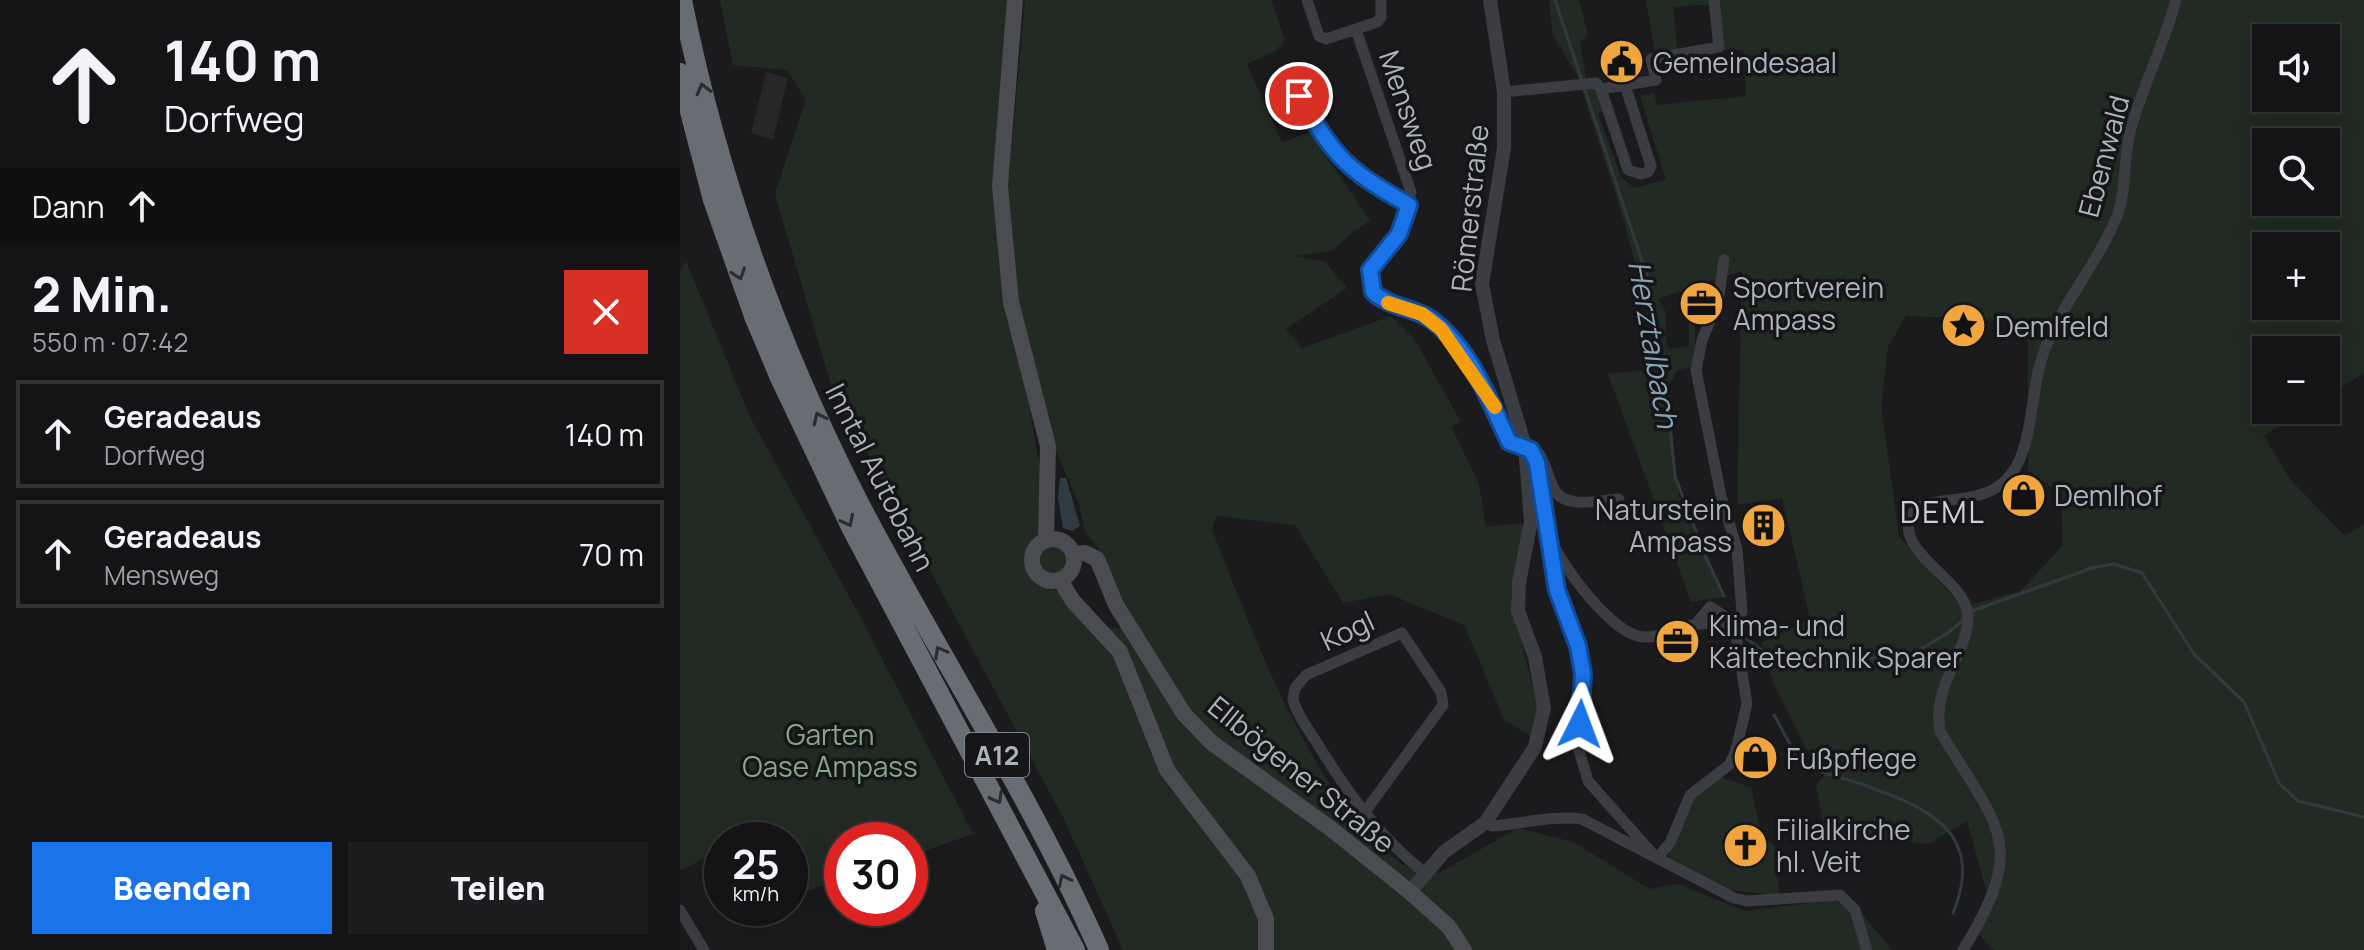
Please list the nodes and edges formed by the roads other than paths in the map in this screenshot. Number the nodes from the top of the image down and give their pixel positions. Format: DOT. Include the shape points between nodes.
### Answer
graph roads {
  1 [pos="682,0"];
  2 [pos="1015,0"];
  3 [pos="1307,0"];
  4 [pos="1381,0"];
  5 [pos="1490,0"];
  6 [pos="1714,0"];
  7 [pos="2176,0"];
  8 [pos="1356,30"];
  9 [pos="680,73"];
  10 [pos="1625,85"];
  11 [pos="1601,89"];
  12 [pos="1504,92"];
  13 [pos="1299,96"];
  14 [pos="712,165"];
  15 [pos="723,198"];
  16 [pos="1409,205"];
  17 [pos="1724,260"];
  18 [pos="1528,448"];
  19 [pos="1619,499"];
  20 [pos="1549,536"];
  21 [pos="1046,540"];
  22 [pos="1073,554"];
  23 [pos="1060,580"];
  24 [pos="1734,622"];
  25 [pos="1364,813"];
  26 [pos="1485,823"];
  27 [pos="1029,858"];
  28 [pos="1657,858"];
  29 [pos="1425,873"];
  30 [pos="1410,892"];
  31 [pos="680,910"];
  32 [pos="704,950"];
  33 [pos="1057,950"];
  34 [pos="1075,950"];
  35 [pos="1099,950"];
  36 [pos="1266,950"];
  37 [pos="1464,950"];
  38 [pos="1867,950"];
  39 [pos="1963,950"];
  14 -- 1 [label="highway, Inntal Autobahn / A12, one-way"];
  2 -- 21 [label="main road" via="1000,186 1011,302 1048,446"];
  3 -- 8 [label="street, Mensweg" via="1322,39"];
  4 -- 8 [label="street, Mensweg" via="1381,17"];
  5 -- 12 [label="street, Römerstraße"];
  6 -- 10 [label="street, Römerstraße" via="1719,47 1651,59 1656,80"];
  7 -- 39 [label="street, Ebenwald" via="2131,129 2117,215 2052,332 2037,371 2020,459 2000,486 1978,498 1923,505 1910,517 1912,541 1955,589 1969,622 1938,706 1940,731 2000,834 2002,863 1991,898"];
  8 -- 16 [label="street, Mensweg" via="1410,186"];
  9 -- 14 [label="highway, Inntal Autobahn / A12"];
  10 -- 11 [label="street, Römerstraße"];
  10 -- 11 [label="street" via="1651,166 1641,174 1628,170"];
  11 -- 12 [label="street, Römerstraße" via="1596,83"];
  12 -- 18 [label="street, Römerstraße" via="1501,181 1482,284 1489,327"];
  13 -- 16 [label="street, Mensweg" via="1345,164"];
  14 -- 15 [label="highway, Inntal Autobahn / A12"];
  15 -- 27 [label="highway, Inntal Autobahn / A12, one-way" via="754,316 813,452"];
  35 -- 15 [label="highway, Inntal Autobahn / A12, one-way" via="857,498"];
  16 -- 18 [label="street, Mensweg" via="1399,234 1370,270 1371,288 1388,303 1426,317 1449,336 1493,403 1509,442"];
  17 -- 24 [label="street" via="1718,302 1696,370 1737,549 1742,612"];
  18 -- 19 [label="street" via="1540,453 1561,498"];
  18 -- 20 [label="street" via="1537,463"];
  18 -- 26 [label="street, Römerstraße" via="1531,521 1518,611 1535,657 1544,708 1535,747"];
  20 -- 24 [label="street" via="1597,608 1626,633 1652,637 1695,625"];
  20 -- 28 [label="street" via="1557,590 1581,660 1578,747 1588,781"];
  21 -- 22 [label="main road" via="1061,540"];
  21 -- 23 [label="main road" via="1033,551 1032,565 1041,577"];
  22 -- 23 [label="main road" via="1072,568"];
  22 -- 30 [label="main road, Ellbögener Straße" via="1097,559 1116,605 1184,714 1212,743"];
  23 -- 36 [label="main road" via="1120,652 1167,770 1248,876 1266,919"];
  24 -- 28 [label="street" via="1747,704 1735,753 1729,765 1690,795 1670,843"];
  25 -- 25 [label="street, Kogl" via="1309,729 1293,694 1306,675 1402,633 1441,692 1443,705"];
  25 -- 29 [label="street, Kogl" via="1402,856"];
  26 -- 28 [label="street" via="1582,819"];
  26 -- 29 [label="street, Römerstraße"];
  27 -- 33 [label="highway"];
  27 -- 34 [label="highway, Inntal Autobahn / A12"];
  28 -- 38 [label="street" via="1747,901 1840,895 1855,910"];
  29 -- 30 [label="street, Römerstraße"];
  30 -- 37 [label="main road, Ellbögener Straße" via="1449,927"];
  31 -- 32 [label="street"];
}
